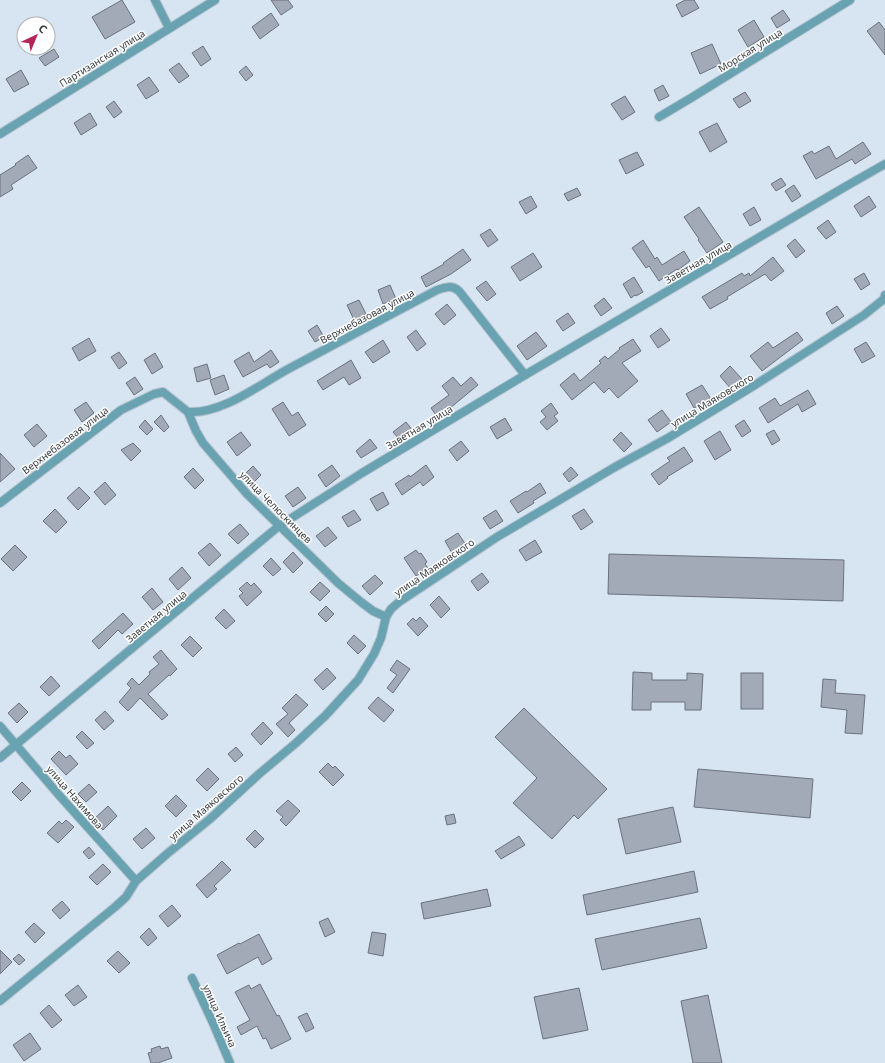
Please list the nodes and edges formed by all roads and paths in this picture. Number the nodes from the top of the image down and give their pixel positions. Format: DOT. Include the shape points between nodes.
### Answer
graph roads {
  1 [pos="154,0"];
  2 [pos="215,0"];
  3 [pos="850,0"];
  4 [pos="169,28"];
  5 [pos="660,117"];
  6 [pos="0,134"];
  7 [pos="885,164"];
  8 [pos="885,298"];
  9 [pos="525,375"];
  10 [pos="168,395"];
  11 [pos="188,412"];
  12 [pos="0,503"];
  13 [pos="279,526"];
  14 [pos="386,617"];
  15 [pos="0,726"];
  16 [pos="16,745"];
  17 [pos="0,758"];
  18 [pos="136,881"];
  19 [pos="192,978"];
  20 [pos="0,1001"];
  21 [pos="230,1063"];
  1 -- 4 [label="street"];
  2 -- 4 [label="street, Партизанская улица"];
  3 -- 5 [label="street, Морская улица"];
  4 -- 6 [label="street, Партизанская улица"];
  7 -- 9 [label="street, Заветная улица"];
  8 -- 14 [label="street, улица Маяковского" via="864,315 755,385 497,537 399,602"];
  9 -- 11 [label="street, Верхнебазовая улица" via="459,292 455,288 445,287 278,374 244,395 198,413"];
  9 -- 13 [label="street, Заветная улица"];
  10 -- 11 [label="street, улица Челюскинцев"];
  10 -- 12 [label="street, Верхнебазовая улица" via="163,392 154,394 121,410"];
  11 -- 13 [label="street, улица Челюскинцев" via="203,443"];
  13 -- 14 [label="street, улица Челюскинцев" via="360,602"];
  13 -- 16 [label="street, Заветная улица"];
  14 -- 18 [label="street, улица Маяковского" via="374,654 358,680 325,716"];
  15 -- 16 [label="street, улица Нахимова"];
  16 -- 17 [label="street, Заветная улица"];
  16 -- 18 [label="street, улица Нахимова"];
  18 -- 20 [label="street, улица Маяковского" via="115,907"];
  19 -- 21 [label="street, улица Ильича"];
}
